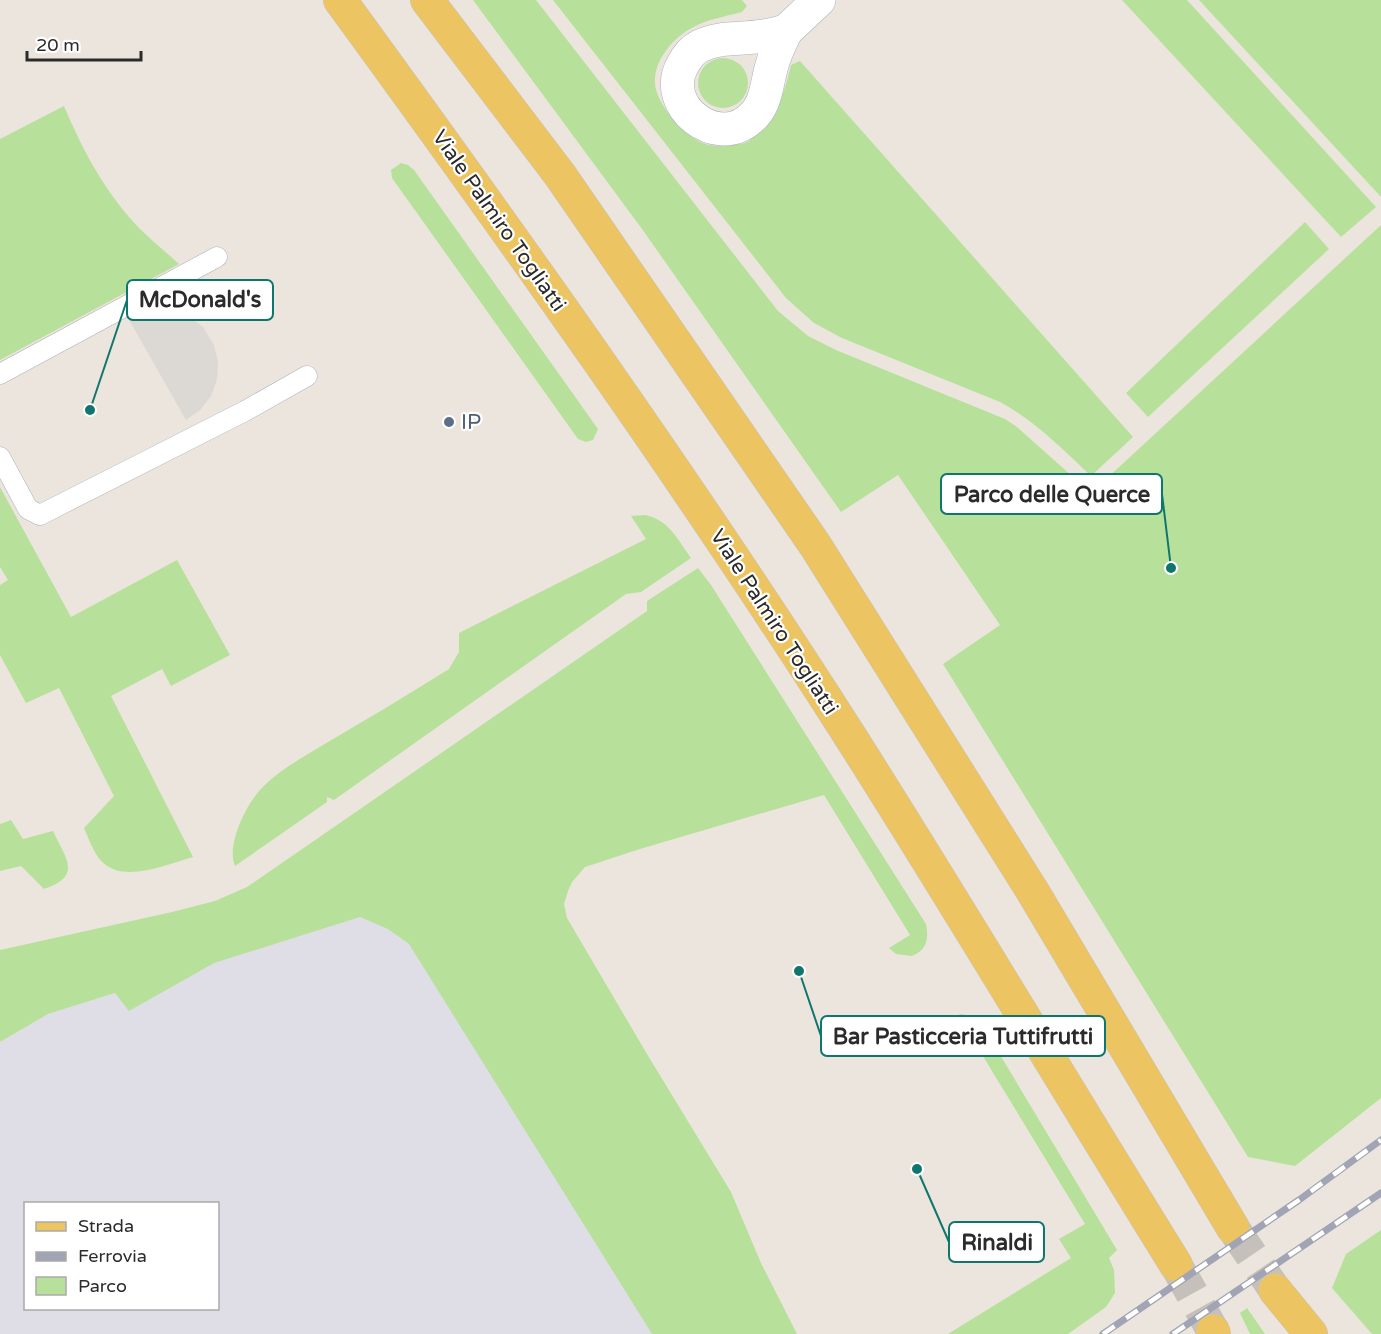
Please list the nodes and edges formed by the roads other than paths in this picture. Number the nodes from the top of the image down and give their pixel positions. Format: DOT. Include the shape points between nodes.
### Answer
graph roads {
  1 [pos="340,0"];
  2 [pos="428,0"];
  3 [pos="819,0"];
  4 [pos="786,31"];
  5 [pos="217,257"];
  6 [pos="0,374"];
  7 [pos="307,376"];
  8 [pos="0,457"];
  9 [pos="1233,1228"];
  10 [pos="1176,1265"];
  11 [pos="1275,1290"];
  12 [pos="1311,1334"];
  1 -- 10 [label="main road, Viale Palmiro Togliatti" via="482,195 747,579 848,733"];
  2 -- 9 [label="main road" via="560,175 815,545 1033,892"];
  3 -- 4 [label="street"];
  5 -- 6 [label="lane"];
  7 -- 8 [label="lane" via="40,515 28,509"];
  11 -- 12 [label="main road"];
}
